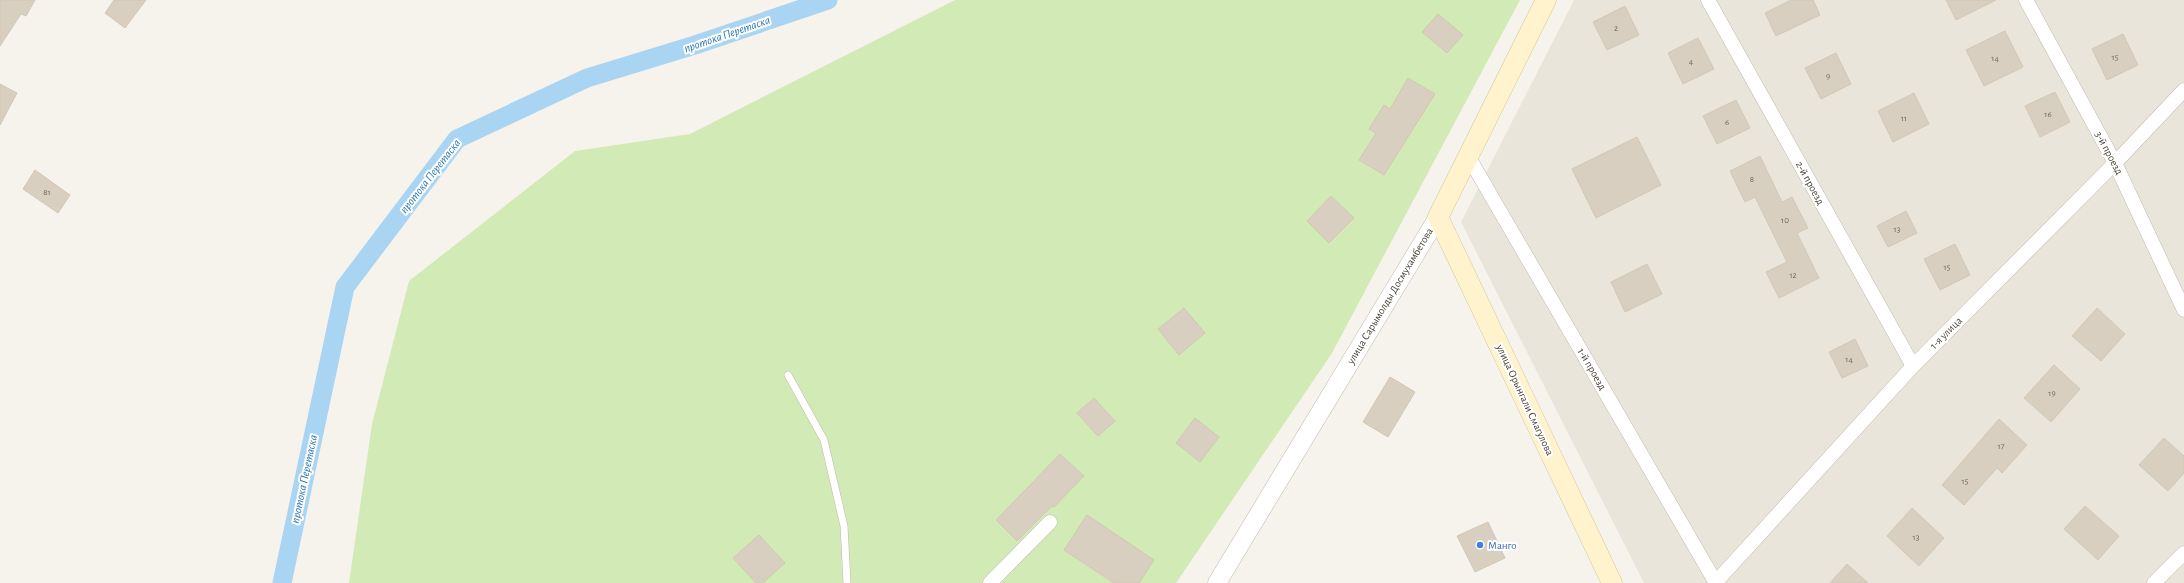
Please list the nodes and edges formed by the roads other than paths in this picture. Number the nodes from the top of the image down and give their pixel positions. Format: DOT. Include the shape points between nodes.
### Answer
graph roads {
  1 [pos="1546,0"];
  2 [pos="1708,0"];
  3 [pos="2026,0"];
  4 [pos="2184,90"];
  5 [pos="1468,156"];
  6 [pos="2115,163"];
  7 [pos="1438,217"];
  8 [pos="2184,310"];
  9 [pos="1913,366"];
  10 [pos="788,375"];
  11 [pos="1050,522"];
  12 [pos="2184,553"];
  13 [pos="846,583"];
  14 [pos="990,583"];
  15 [pos="1217,583"];
  16 [pos="1612,583"];
  17 [pos="1716,583"];
  18 [pos="2154,583"];
  1 -- 5 [label="main road, улица Сарымолды Досмухамбетова"];
  2 -- 9 [label="street, 2-й проезд"];
  3 -- 6 [label="street, 3-й проезд"];
  4 -- 6 [label="street, 1-я улица"];
  5 -- 7 [label="main road, улица Сарымолды Досмухамбетова"];
  5 -- 17 [label="street, 1-й проезд"];
  6 -- 8 [label="street, 3-й проезд"];
  6 -- 9 [label="street, 1-я улица"];
  7 -- 15 [label="street, улица Сарымолды Досмухамбетова"];
  7 -- 16 [label="main road, улица Орынгали Смагулова"];
  9 -- 17 [label="street, 1-я улица"];
  10 -- 13 [label="lane" via="824,440 844,526"];
  11 -- 14 [label="street"];
  12 -- 18 [label="street"];
}
